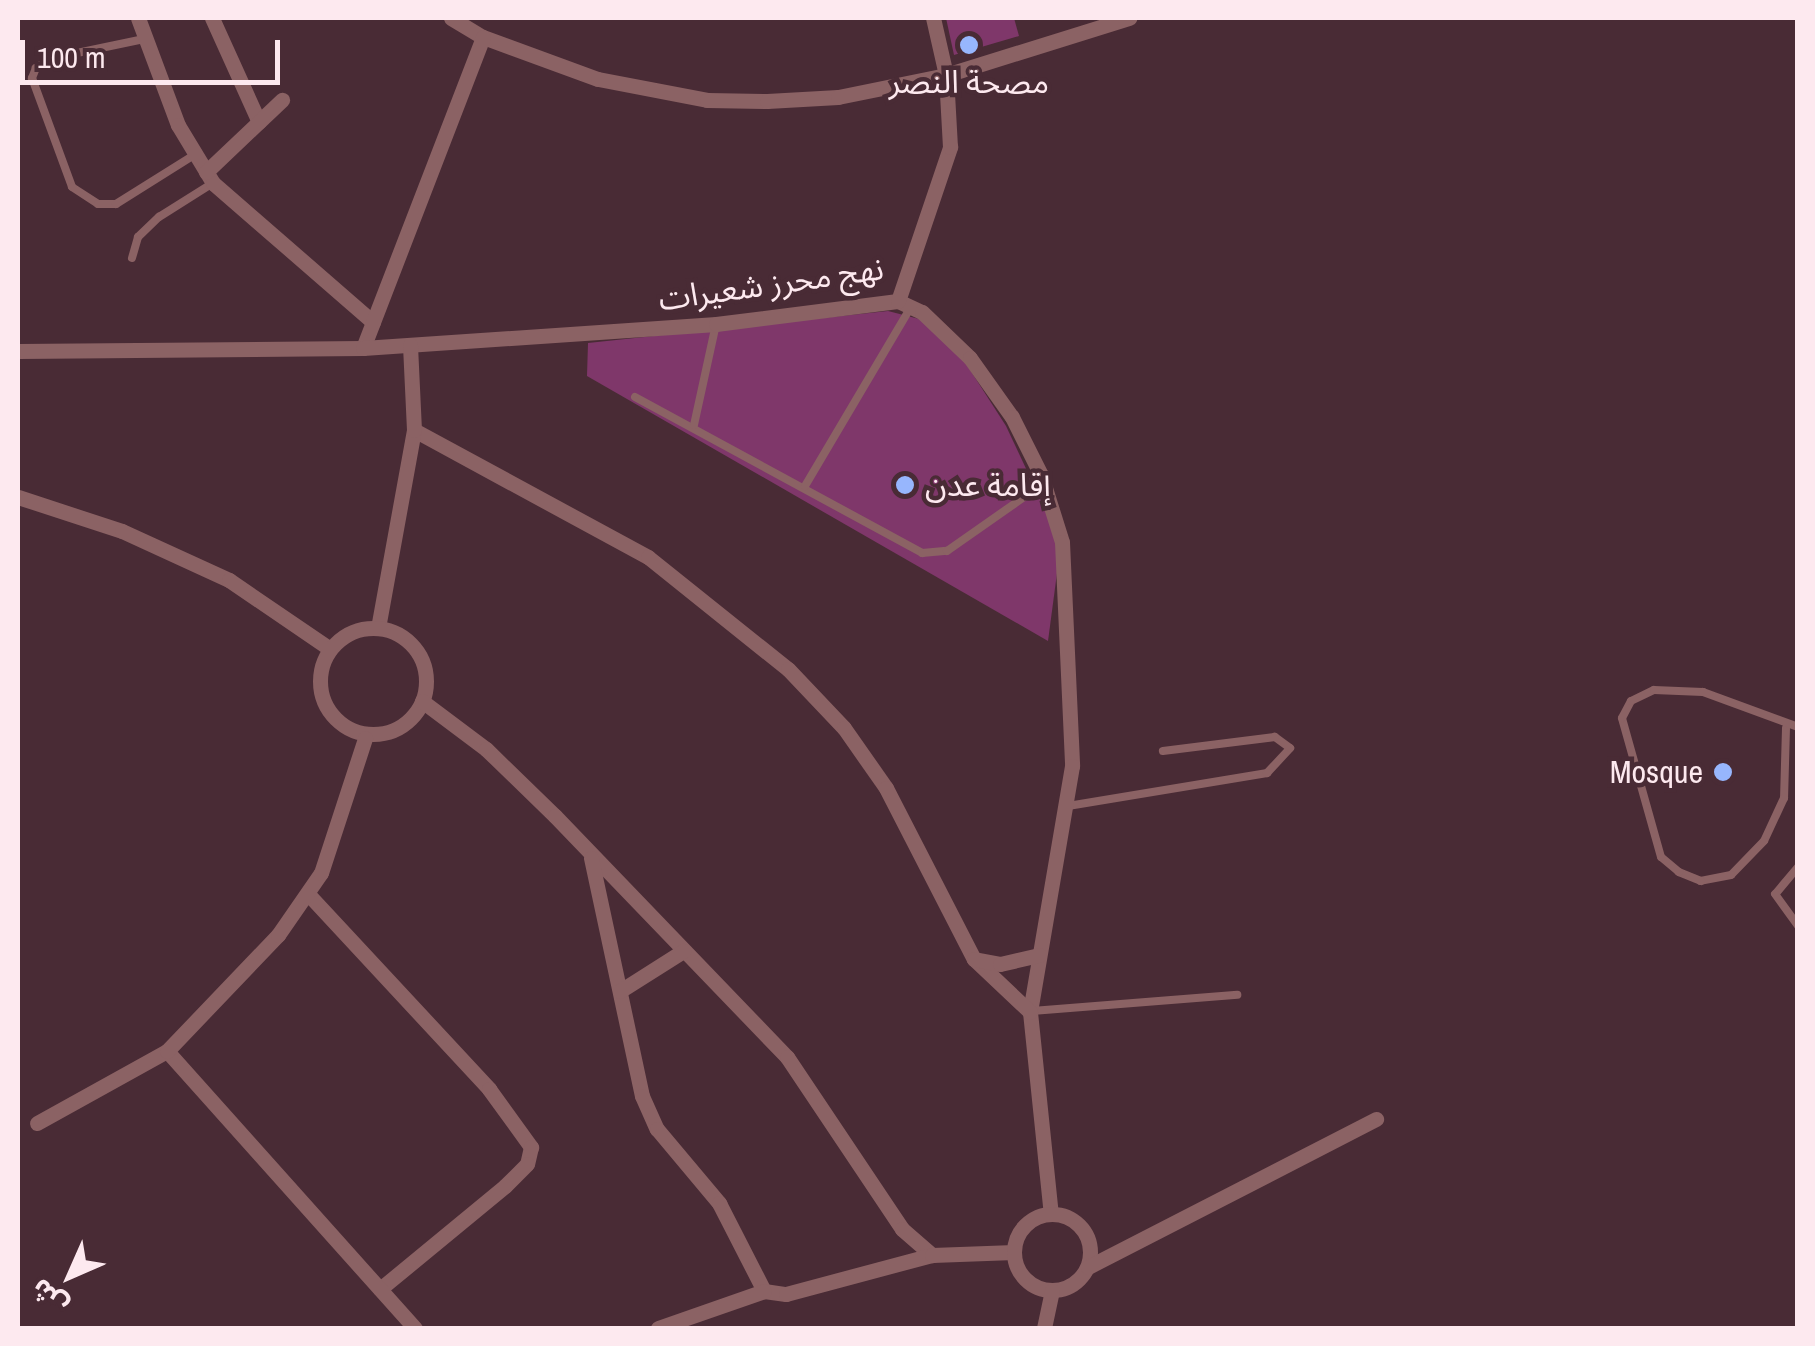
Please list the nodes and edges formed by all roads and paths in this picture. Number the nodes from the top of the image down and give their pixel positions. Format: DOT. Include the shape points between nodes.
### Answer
graph roads {
  1 [pos="138,18"];
  2 [pos="212,18"];
  3 [pos="451,18"];
  4 [pos="932,18"];
  5 [pos="1129,18"];
  6 [pos="483,37"];
  7 [pos="144,38"];
  8 [pos="946,75"];
  9 [pos="282,100"];
  10 [pos="258,122"];
  11 [pos="194,155"];
  12 [pos="210,178"];
  13 [pos="132,258"];
  14 [pos="905,304"];
  15 [pos="373,322"];
  16 [pos="716,324"];
  17 [pos="410,345"];
  18 [pos="363,348"];
  19 [pos="18,350"];
  20 [pos="636,397"];
  21 [pos="694,425"];
  22 [pos="414,430"];
  23 [pos="1044,483"];
  24 [pos="805,486"];
  25 [pos="18,497"];
  26 [pos="378,628"];
  27 [pos="330,649"];
  28 [pos="422,700"];
  29 [pos="1798,727"];
  30 [pos="1786,728"];
  31 [pos="365,738"];
  32 [pos="1163,751"];
  33 [pos="1068,806"];
  34 [pos="591,857"];
  35 [pos="1798,867"];
  36 [pos="310,895"];
  37 [pos="1798,926"];
  38 [pos="683,951"];
  39 [pos="1040,955"];
  40 [pos="974,959"];
  41 [pos="620,991"];
  42 [pos="1236,996"];
  43 [pos="1030,1012"];
  44 [pos="167,1050"];
  45 [pos="1376,1119"];
  46 [pos="38,1123"];
  47 [pos="1051,1214"];
  48 [pos="1014,1252"];
  49 [pos="932,1255"];
  50 [pos="1088,1267"];
  51 [pos="380,1289"];
  52 [pos="764,1291"];
  53 [pos="1052,1291"];
  54 [pos="415,1328"];
  55 [pos="658,1328"];
  56 [pos="1044,1328"];
  1 -- 7 [label="street"];
  2 -- 10 [label="street"];
  3 -- 6 [label="street"];
  4 -- 8 [label="street, نهج محرز شعيرات"];
  5 -- 8 [label="street"];
  6 -- 8 [label="street" via="598,79 707,100 838,96"];
  6 -- 15 [label="street"];
  7 -- 11 [label="street"];
  7 -- 11 [label="lane" via="53,58 36,68 32,78 72,187 98,204 116,204"];
  8 -- 14 [label="street, نهج محرز شعيرات" via="950,147"];
  9 -- 10 [label="street"];
  10 -- 12 [label="street"];
  11 -- 12 [label="street"];
  12 -- 13 [label="lane" via="138,237"];
  12 -- 15 [label="street"];
  14 -- 16 [label="street, نهج محرز شعيرات"];
  14 -- 23 [label="street" via="970,358 1012,417"];
  14 -- 24 [label="lane"];
  15 -- 18 [label="street"];
  16 -- 17 [label="street, نهج محرز شعيرات"];
  16 -- 21 [label="lane"];
  17 -- 18 [label="street, نهج محرز شعيرات"];
  17 -- 22 [label="street"];
  18 -- 19 [label="street, نهج محرز شعيرات"];
  20 -- 21 [label="lane"];
  21 -- 24 [label="lane"];
  22 -- 26 [label="street"];
  22 -- 40 [label="street" via="648,558 788,669 844,728 886,788"];
  23 -- 24 [label="lane" via="947,551 922,552"];
  23 -- 33 [label="street" via="1062,542 1072,742"];
  25 -- 27 [label="street" via="122,531 230,580"];
  26 -- 27 [label="street" via="343,636"];
  26 -- 28 [label="street" via="416,650 426,679"];
  27 -- 31 [label="street" via="321,693 331,714"];
  28 -- 31 [label="street" via="394,729"];
  28 -- 34 [label="street" via="486,749"];
  29 -- 30 [label="lane"];
  30 -- 30 [label="lane" via="1784,798 1764,841 1731,875 1701,881 1679,872 1662,857 1622,718 1631,701 1654,690 1703,692 1741,702"];
  31 -- 36 [label="street"];
  32 -- 33 [label="lane" via="1275,737 1290,748 1267,773"];
  33 -- 39 [label="street"];
  34 -- 38 [label="street"];
  34 -- 41 [label="street"];
  35 -- 37 [label="lane" via="1775,894"];
  36 -- 44 [label="street"];
  36 -- 51 [label="street" via="489,1090 531,1148 527,1164 505,1186"];
  38 -- 41 [label="street"];
  38 -- 49 [label="street" via="787,1057 902,1229"];
  39 -- 40 [label="street" via="1000,964"];
  39 -- 43 [label="street"];
  40 -- 43 [label="street"];
  41 -- 52 [label="street" via="642,1096 657,1129 719,1203"];
  42 -- 43 [label="lane"];
  43 -- 47 [label="street"];
  44 -- 46 [label="street"];
  44 -- 51 [label="street"];
  45 -- 50 [label="street"];
  47 -- 48 [label="street" via="1024,1225"];
  47 -- 50 [label="street" via="1066,1216 1087,1237"];
  48 -- 49 [label="street"];
  48 -- 53 [label="street" via="1025,1279"];
  49 -- 52 [label="street" via="786,1294"];
  50 -- 53 [label="street"];
  51 -- 54 [label="street"];
  52 -- 55 [label="street"];
  53 -- 56 [label="street"];
}
